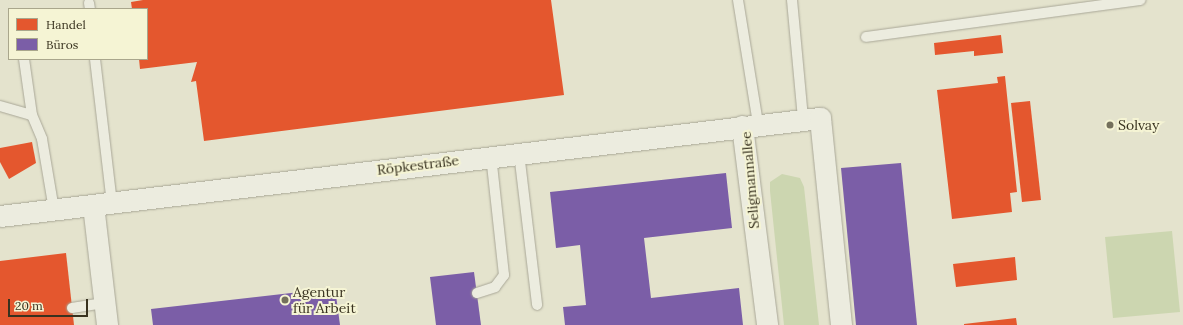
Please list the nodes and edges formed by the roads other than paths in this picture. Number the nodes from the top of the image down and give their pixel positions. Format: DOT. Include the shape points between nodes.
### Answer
graph roads {
  1 [pos="738,0"];
  2 [pos="792,0"];
  3 [pos="1141,0"];
  4 [pos="866,37"];
  5 [pos="24,60"];
  6 [pos="95,60"];
  7 [pos="0,106"];
  8 [pos="32,115"];
  9 [pos="803,119"];
  10 [pos="750,125"];
  11 [pos="520,153"];
  12 [pos="491,156"];
  13 [pos="103,204"];
  14 [pos="54,210"];
  15 [pos="0,216"];
  16 [pos="477,293"];
  17 [pos="104,303"];
  18 [pos="537,305"];
  19 [pos="72,308"];
  20 [pos="107,325"];
  21 [pos="767,325"];
  22 [pos="841,325"];
  1 -- 10 [label="lane"];
  2 -- 9 [label="lane"];
  3 -- 4 [label="lane"];
  5 -- 8 [label="lane"];
  6 -- 13 [label="lane"];
  7 -- 8 [label="lane"];
  8 -- 14 [label="lane" via="42,139"];
  9 -- 10 [label="street, Seligmannallee"];
  9 -- 22 [label="street, Seligmannallee" via="820,118"];
  10 -- 11 [label="street, Röpkestraße"];
  10 -- 21 [label="street, Seligmannallee"];
  11 -- 12 [label="street, Röpkestraße"];
  11 -- 18 [label="lane"];
  12 -- 13 [label="street, Röpkestraße"];
  12 -- 16 [label="lane" via="504,275 495,287"];
  13 -- 14 [label="street, Röpkestraße"];
  13 -- 17 [label="street"];
  14 -- 15 [label="street, Röpkestraße"];
  17 -- 19 [label="lane"];
  17 -- 20 [label="street"];
}
